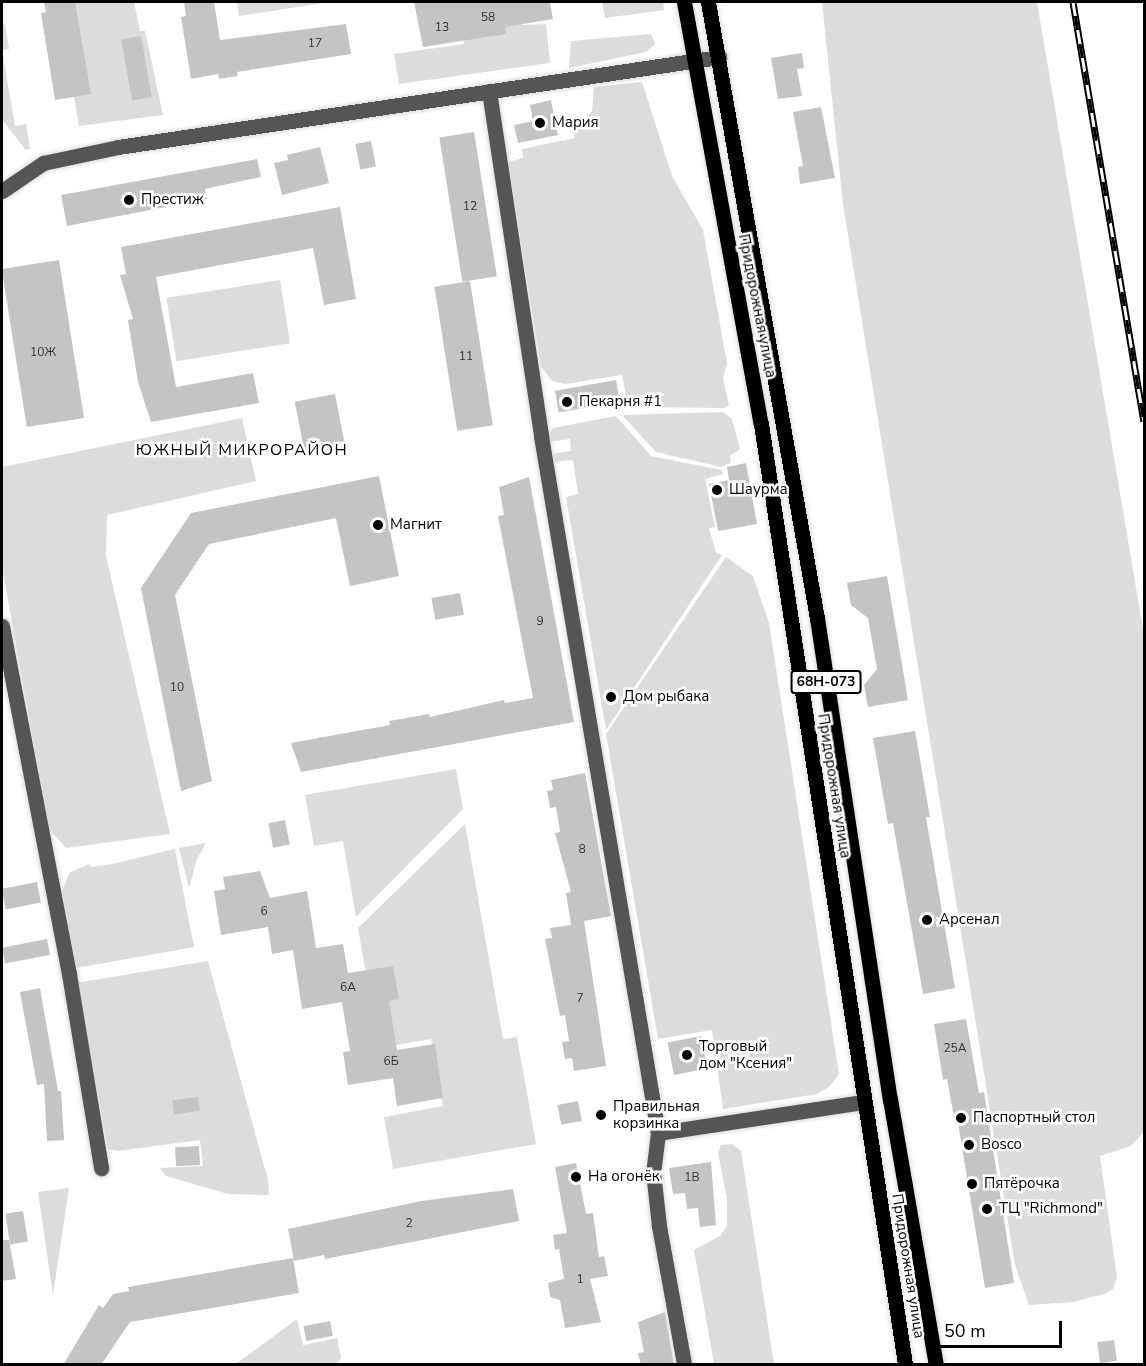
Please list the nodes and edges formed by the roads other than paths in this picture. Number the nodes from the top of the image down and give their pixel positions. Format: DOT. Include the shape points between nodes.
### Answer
graph roads {
  1 [pos="684,2"];
  2 [pos="708,2"];
  3 [pos="719,57"];
  4 [pos="693,61"];
  5 [pos="489,91"];
  6 [pos="2,191"];
  7 [pos="2,626"];
  8 [pos="864,1102"];
  9 [pos="658,1133"];
  10 [pos="100,1168"];
  11 [pos="684,1365"];
  12 [pos="905,1365"];
  13 [pos="936,1365"];
  1 -- 4 [label="main road, Придорожная улица / 68Н-073"];
  2 -- 3 [label="main road, 68Н-073"];
  3 -- 4 [label="street"];
  3 -- 13 [label="main road, 68Н-073" via="817,618 890,1099"];
  4 -- 5 [label="street"];
  4 -- 8 [label="main road, Придорожная улица / 68Н-073" via="761,424"];
  5 -- 6 [label="street" via="118,147 43,164"];
  5 -- 9 [label="street" via="541,436"];
  7 -- 10 [label="street" via="69,974"];
  8 -- 9 [label="street"];
  8 -- 12 [label="main road, Придорожная улица / 68Н-073"];
  9 -- 11 [label="street" via="653,1171 659,1226"];
}
